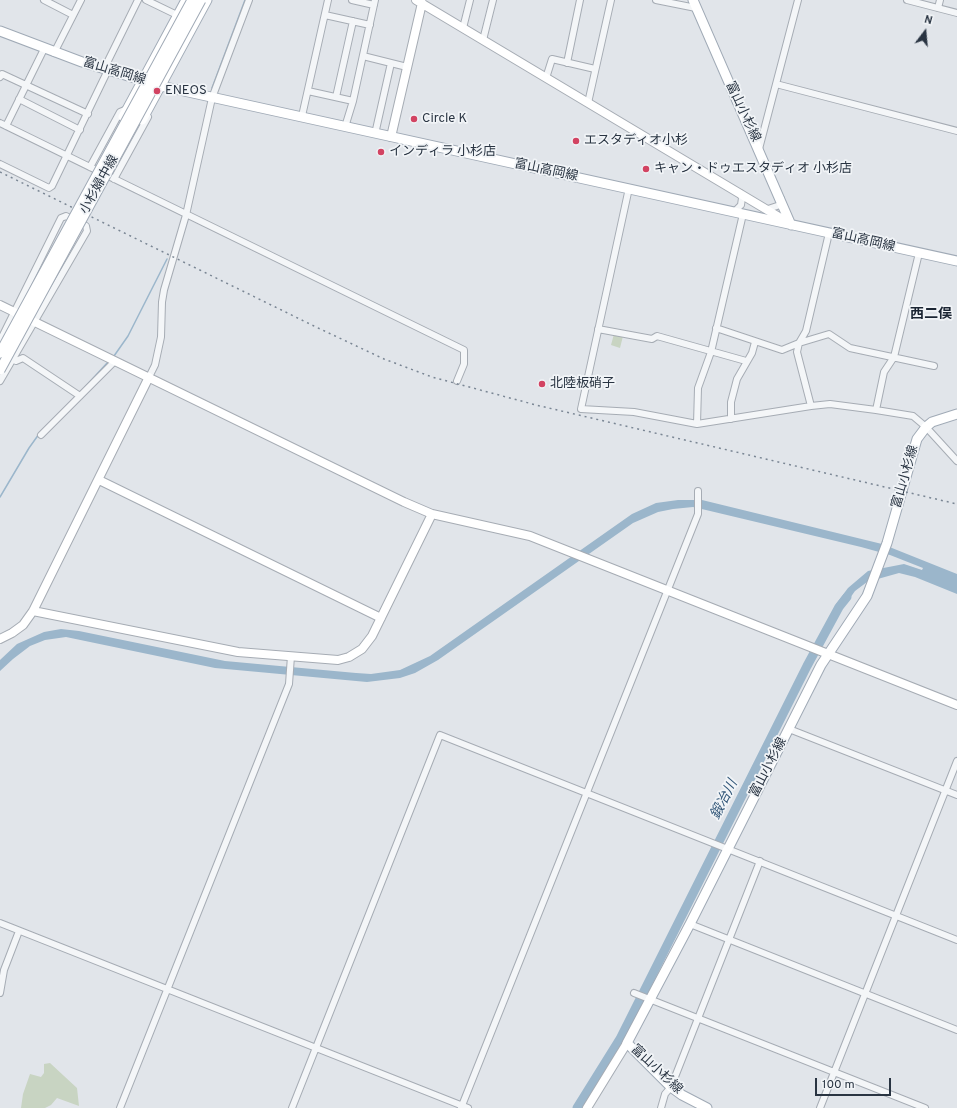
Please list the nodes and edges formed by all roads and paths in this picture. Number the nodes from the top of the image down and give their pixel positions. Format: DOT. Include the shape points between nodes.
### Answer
graph roads {
  1 [pos="44,0"];
  2 [pos="81,0"];
  3 [pos="138,0"];
  4 [pos="146,0"];
  5 [pos="186,0"];
  6 [pos="192,0"];
  7 [pos="201,0"];
  8 [pos="207,0"];
  9 [pos="249,0"];
  10 [pos="328,0"];
  11 [pos="352,0"];
  12 [pos="470,0"];
  13 [pos="493,0"];
  14 [pos="580,0"];
  15 [pos="611,0"];
  16 [pos="656,0"];
  17 [pos="798,0"];
  18 [pos="907,0"];
  19 [pos="940,0"];
  20 [pos="420,1"];
  21 [pos="374,2"];
  22 [pos="695,4"];
  23 [pos="938,8"];
  24 [pos="957,13"];
  25 [pos="73,15"];
  26 [pos="177,15"];
  27 [pos="325,15"];
  28 [pos="353,21"];
  29 [pos="370,25"];
  30 [pos="463,28"];
  31 [pos="0,31"];
  32 [pos="483,40"];
  33 [pos="44,49"];
  34 [pos="54,53"];
  35 [pos="363,56"];
  36 [pos="391,63"];
  37 [pos="567,63"];
  38 [pos="407,67"];
  39 [pos="595,69"];
  40 [pos="106,70"];
  41 [pos="0,77"];
  42 [pos="546,78"];
  43 [pos="142,80"];
  44 [pos="776,84"];
  45 [pos="25,85"];
  46 [pos="160,86"];
  47 [pos="308,91"];
  48 [pos="336,97"];
  49 [pos="212,98"];
  50 [pos="19,100"];
  51 [pos="353,101"];
  52 [pos="588,103"];
  53 [pos="149,107"];
  54 [pos="125,113"];
  55 [pos="88,114"];
  56 [pos="302,116"];
  57 [pos="3,125"];
  58 [pos="345,127"];
  59 [pos="80,130"];
  60 [pos="957,131"];
  61 [pos="375,134"];
  62 [pos="391,137"];
  63 [pos="759,149"];
  64 [pos="67,156"];
  65 [pos="0,164"];
  66 [pos="90,167"];
  67 [pos="114,179"];
  68 [pos="628,188"];
  69 [pos="740,193"];
  70 [pos="782,199"];
  71 [pos="768,209"];
  72 [pos="739,213"];
  73 [pos="186,215"];
  74 [pos="791,225"];
  75 [pos="829,233"];
  76 [pos="919,253"];
  77 [pos="957,261"];
  78 [pos="49,269"];
  79 [pos="0,305"];
  80 [pos="16,312"];
  81 [pos="35,322"];
  82 [pos="716,328"];
  83 [pos="598,329"];
  84 [pos="0,341"];
  85 [pos="755,342"];
  86 [pos="799,343"];
  87 [pos="711,352"];
  88 [pos="0,353"];
  89 [pos="894,357"];
  90 [pos="12,359"];
  91 [pos="116,361"];
  92 [pos="746,361"];
  93 [pos="934,366"];
  94 [pos="0,370"];
  95 [pos="149,377"];
  96 [pos="457,380"];
  97 [pos="0,381"];
  98 [pos="80,396"];
  99 [pos="811,406"];
  100 [pos="876,410"];
  101 [pos="957,414"];
  102 [pos="731,419"];
  103 [pos="697,424"];
  104 [pos="926,426"];
  105 [pos="41,435"];
  106 [pos="957,461"];
  107 [pos="99,480"];
  108 [pos="698,491"];
  109 [pos="432,514"];
  110 [pos="668,591"];
  111 [pos="33,611"];
  112 [pos="381,618"];
  113 [pos="0,639"];
  114 [pos="825,653"];
  115 [pos="291,656"];
  116 [pos="957,705"];
  117 [pos="789,729"];
  118 [pos="957,761"];
  119 [pos="946,791"];
  120 [pos="586,794"];
  121 [pos="957,795"];
  122 [pos="727,848"];
  123 [pos="760,861"];
  124 [pos="897,916"];
  125 [pos="0,923"];
  126 [pos="690,924"];
  127 [pos="19,930"];
  128 [pos="729,939"];
  129 [pos="957,940"];
  130 [pos="167,988"];
  131 [pos="0,993"];
  132 [pos="634,993"];
  133 [pos="866,994"];
  134 [pos="649,998"];
  135 [pos="696,1018"];
  136 [pos="957,1030"];
  137 [pos="627,1043"];
  138 [pos="316,1048"];
  139 [pos="834,1072"];
  140 [pos="671,1087"];
  141 [pos="464,1107"];
  142 [pos="120,1108"];
  143 [pos="292,1108"];
  144 [pos="587,1108"];
  145 [pos="660,1108"];
  146 [pos="707,1108"];
  147 [pos="820,1108"];
  148 [pos="925,1108"];
  1 -- 25 [label="street"];
  2 -- 25 [label="street"];
  3 -- 40 [label="street"];
  4 -- 26 [label="street"];
  5 -- 26 [label="main road"];
  6 -- 78 [label="main road, 小杉婦中線, bridge"];
  7 -- 78 [label="main road, 小杉婦中線, bridge"];
  8 -- 46 [label="main road"];
  9 -- 49 [label="street"];
  10 -- 27 [label="street"];
  11 -- 21 [label="street"];
  12 -- 30 [label="street"];
  13 -- 32 [label="street"];
  14 -- 37 [label="street"];
  15 -- 39 [label="street"];
  16 -- 22 [label="street"];
  17 -- 44 [label="street"];
  18 -- 23 [label="street"];
  19 -- 23 [label="street"];
  20 -- 30 [label="street"];
  20 -- 38 [label="street"];
  21 -- 29 [label="street"];
  22 -- 63 [label="main road, 富山小杉線"];
  23 -- 24 [label="street"];
  25 -- 34 [label="street"];
  26 -- 43 [label="main road"];
  27 -- 28 [label="street"];
  27 -- 47 [label="street"];
  28 -- 29 [label="street"];
  28 -- 48 [label="street"];
  29 -- 35 [label="street"];
  30 -- 32 [label="street"];
  31 -- 33 [label="main road, 富山高岡線"];
  32 -- 42 [label="street"];
  33 -- 34 [label="main road, 富山高岡線"];
  33 -- 45 [label="street"];
  34 -- 40 [label="main road, 富山高岡線"];
  35 -- 36 [label="street"];
  35 -- 51 [label="street"];
  36 -- 38 [label="street"];
  36 -- 61 [label="street"];
  37 -- 39 [label="street"];
  37 -- 42 [label="street" via="552,59"];
  38 -- 62 [label="street"];
  39 -- 52 [label="street"];
  40 -- 43 [label="main road, 富山高岡線"];
  40 -- 55 [label="street"];
  41 -- 45 [label="street" via="2,74"];
  42 -- 52 [label="street"];
  43 -- 46 [label="main road, 富山高岡線"];
  43 -- 54 [label="main road"];
  44 -- 60 [label="street"];
  44 -- 63 [label="street"];
  45 -- 50 [label="street"];
  45 -- 55 [label="street"];
  46 -- 49 [label="main road, 富山高岡線"];
  46 -- 53 [label="main road"];
  47 -- 48 [label="street"];
  47 -- 56 [label="street"];
  48 -- 51 [label="street"];
  49 -- 56 [label="main road, 富山高岡線"];
  49 -- 73 [label="street"];
  50 -- 57 [label="street"];
  50 -- 59 [label="street"];
  51 -- 58 [label="street"];
  52 -- 69 [label="street"];
  53 -- 67 [label="street" via="148,117"];
  53 -- 78 [label="main road, bridge" via="73,246"];
  54 -- 66 [label="street" via="120,112"];
  54 -- 78 [label="main road, bridge" via="58,235"];
  55 -- 59 [label="street"];
  56 -- 58 [label="main road, 富山高岡線"];
  57 -- 64 [label="street"];
  58 -- 61 [label="main road, 富山高岡線"];
  59 -- 64 [label="street"];
  61 -- 62 [label="main road, 富山高岡線"];
  62 -- 68 [label="main road, 富山高岡線"];
  63 -- 70 [label="main road, 富山小杉線"];
  64 -- 65 [label="street" via="49,188"];
  64 -- 66 [label="street"];
  66 -- 67 [label="street"];
  67 -- 73 [label="street"];
  68 -- 72 [label="main road, 富山高岡線"];
  68 -- 83 [label="street"];
  69 -- 71 [label="street"];
  69 -- 72 [label="street" via="742,198"];
  70 -- 71 [label="street" via="780,205"];
  70 -- 74 [label="main road, 富山小杉線"];
  71 -- 74 [label="street"];
  72 -- 74 [label="main road, 富山高岡線"];
  72 -- 82 [label="street"];
  73 -- 95 [label="street" via="164,290 161,336"];
  73 -- 96 [label="street" via="464,350 464,364"];
  74 -- 75 [label="main road, 富山高岡線"];
  75 -- 76 [label="main road, 富山高岡線"];
  75 -- 86 [label="street" via="806,331"];
  76 -- 77 [label="main road, 富山高岡線"];
  76 -- 89 [label="street"];
  78 -- 88 [label="main road, 小杉婦中線, bridge"];
  78 -- 94 [label="main road, 小杉婦中線, bridge"];
  79 -- 80 [label="street"];
  80 -- 81 [label="street"];
  80 -- 81 [label="street" via="61,218 66,216 86,226 87,231"];
  80 -- 84 [label="street"];
  81 -- 90 [label="street"];
  81 -- 91 [label="street"];
  82 -- 85 [label="street"];
  82 -- 87 [label="street"];
  83 -- 87 [label="street" via="652,339 657,336"];
  83 -- 103 [label="street" via="581,409 634,412"];
  85 -- 86 [label="street" via="782,350"];
  85 -- 92 [label="street"];
  86 -- 89 [label="street" via="829,334 850,348"];
  86 -- 99 [label="street" via="797,352"];
  87 -- 92 [label="street"];
  87 -- 103 [label="street" via="698,388"];
  89 -- 93 [label="street"];
  89 -- 100 [label="street" via="884,372"];
  90 -- 97 [label="street"];
  90 -- 98 [label="street" via="16,361 22,358"];
  91 -- 95 [label="street"];
  91 -- 98 [label="street"];
  92 -- 102 [label="street" via="730,402"];
  95 -- 107 [label="street"];
  95 -- 109 [label="street"];
  98 -- 105 [label="street"];
  99 -- 100 [label="street" via="830,404"];
  99 -- 102 [label="street"];
  100 -- 104 [label="street" via="913,416"];
  101 -- 104 [label="main road" via="938,419"];
  102 -- 103 [label="street"];
  104 -- 106 [label="street"];
  104 -- 114 [label="main road, 富山小杉線" via="917,439 879,567 861,606"];
  107 -- 111 [label="street"];
  107 -- 112 [label="street"];
  108 -- 110 [label="street" via="698,511"];
  109 -- 110 [label="street" via="530,536"];
  109 -- 112 [label="street"];
  110 -- 114 [label="street"];
  110 -- 120 [label="street"];
  111 -- 113 [label="street" via="23,625"];
  111 -- 115 [label="street" via="238,652"];
  112 -- 115 [label="street" via="362,649 349,657 338,660"];
  114 -- 116 [label="street"];
  114 -- 117 [label="main road, 富山小杉線"];
  115 -- 130 [label="street" via="288,684"];
  117 -- 119 [label="street"];
  117 -- 122 [label="main road, 富山小杉線"];
  118 -- 119 [label="street"];
  119 -- 121 [label="street"];
  119 -- 124 [label="street"];
  120 -- 122 [label="street"];
  120 -- 138 [label="street" via="440,735"];
  120 -- 141 [label="street"];
  122 -- 123 [label="street"];
  122 -- 126 [label="main road, 富山小杉線"];
  123 -- 124 [label="street"];
  123 -- 128 [label="street"];
  124 -- 129 [label="street"];
  124 -- 133 [label="street"];
  125 -- 127 [label="street"];
  126 -- 128 [label="street"];
  126 -- 134 [label="main road, 富山小杉線"];
  127 -- 130 [label="street"];
  127 -- 131 [label="street" via="4,970"];
  128 -- 133 [label="street"];
  128 -- 135 [label="street"];
  130 -- 138 [label="street"];
  130 -- 142 [label="street"];
  132 -- 134 [label="street"];
  133 -- 136 [label="street"];
  133 -- 139 [label="street"];
  134 -- 135 [label="street"];
  134 -- 137 [label="main road, 富山小杉線"];
  135 -- 139 [label="street"];
  135 -- 140 [label="street"];
  137 -- 140 [label="main road, 富山小杉線"];
  137 -- 144 [label="street"];
  138 -- 141 [label="street"];
  138 -- 143 [label="street"];
  139 -- 147 [label="street"];
  139 -- 148 [label="street"];
  140 -- 145 [label="street" via="665,1094"];
  140 -- 146 [label="main road, 富山小杉線"];
}
